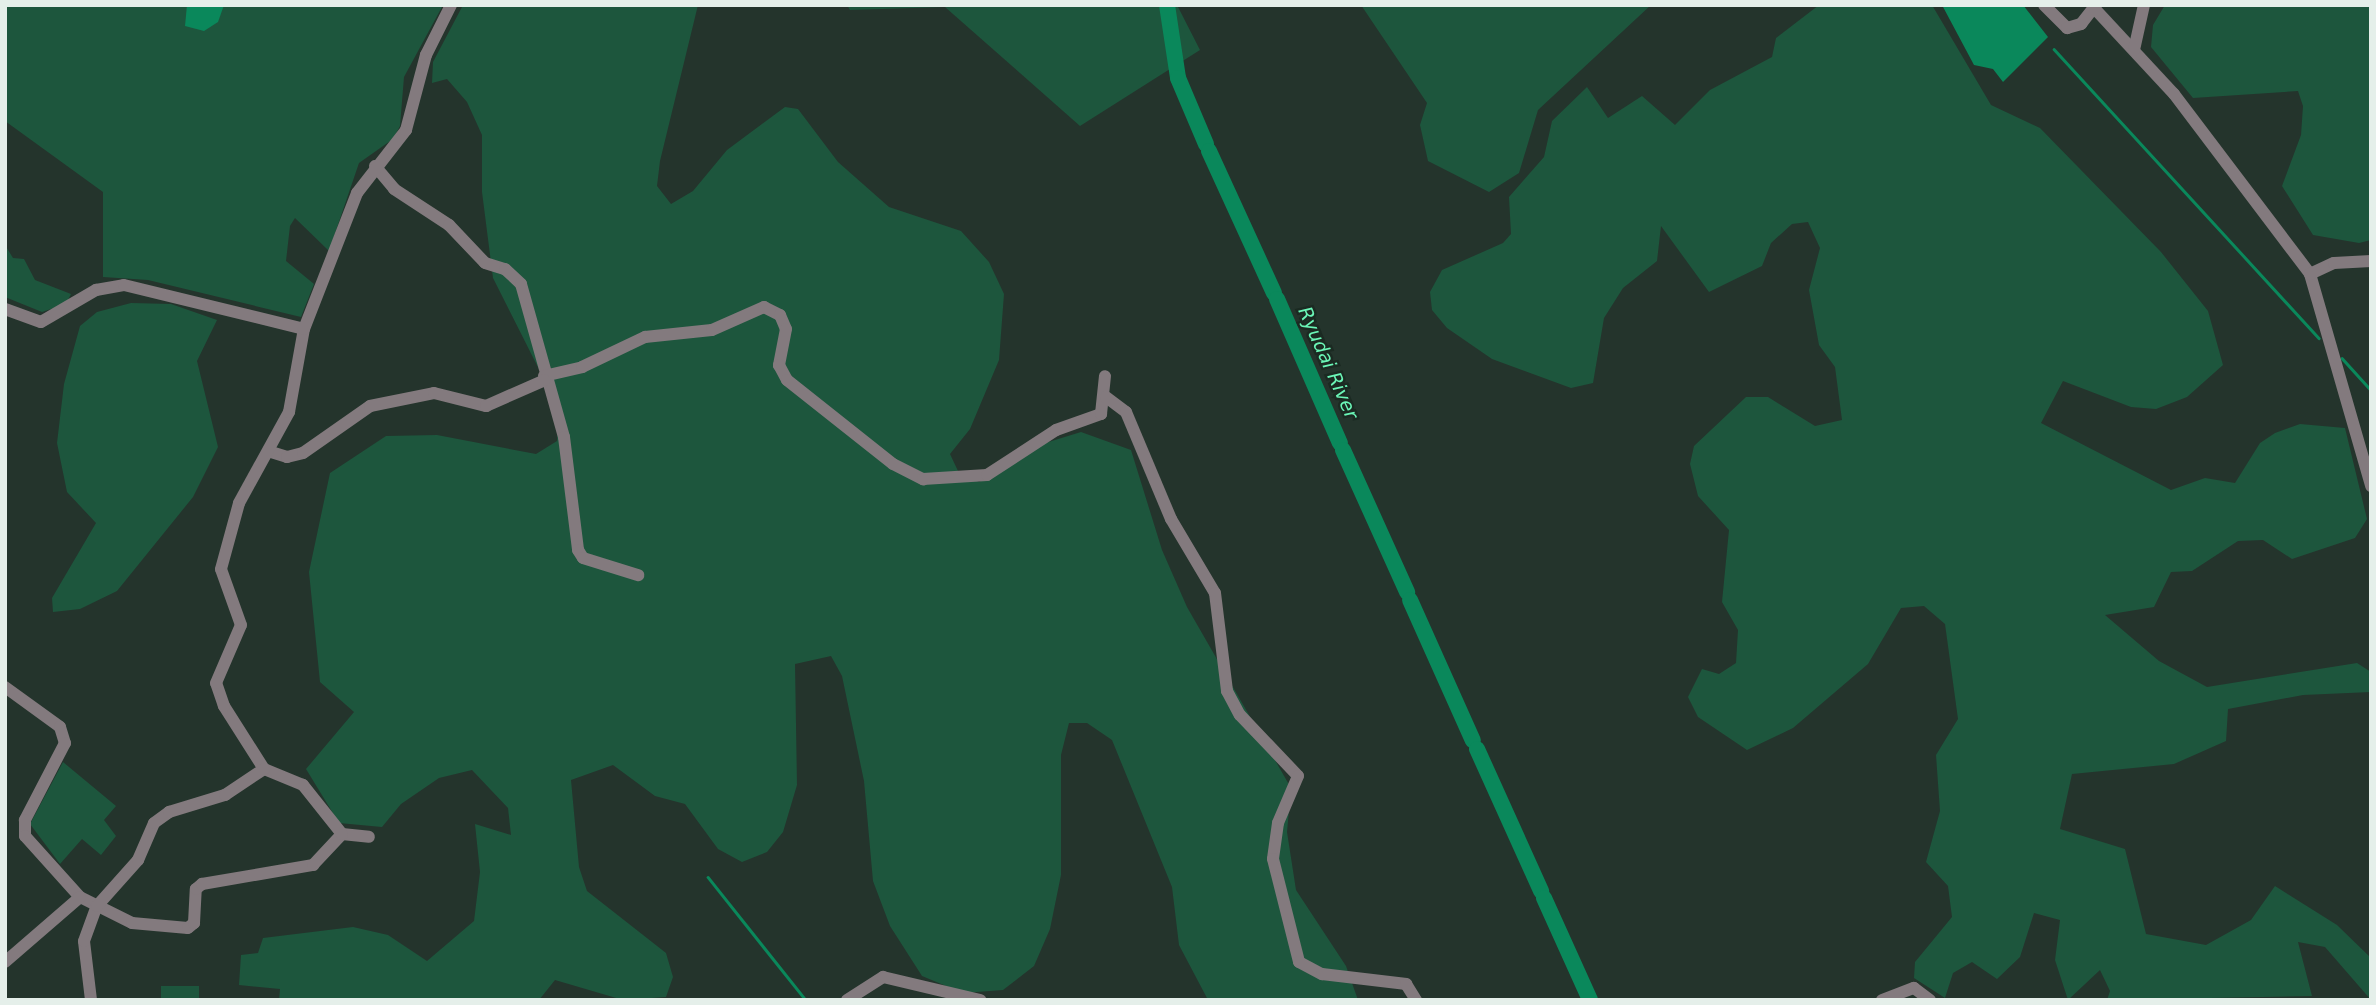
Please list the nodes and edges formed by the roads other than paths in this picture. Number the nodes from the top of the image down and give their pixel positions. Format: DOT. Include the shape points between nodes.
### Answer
graph roads {
  1 [pos="451,5"];
  2 [pos="2044,5"];
  3 [pos="2144,5"];
  4 [pos="2096,7"];
  5 [pos="2134,50"];
  6 [pos="375,166"];
  7 [pos="2371,261"];
  8 [pos="2310,274"];
  9 [pos="5,309"];
  10 [pos="304,329"];
  11 [pos="1105,376"];
  12 [pos="545,378"];
  13 [pos="1106,397"];
  14 [pos="271,452"];
  15 [pos="2371,486"];
  16 [pos="638,575"];
  17 [pos="5,687"];
  18 [pos="264,769"];
  19 [pos="342,834"];
  20 [pos="369,837"];
  21 [pos="80,897"];
  22 [pos="97,906"];
  23 [pos="5,962"];
  24 [pos="91,1000"];
  25 [pos="847,1000"];
  26 [pos="980,1000"];
  27 [pos="1416,1000"];
  28 [pos="1882,1000"];
  29 [pos="1930,1000"];
  1 -- 6 [label="street" via="426,55 409,125"];
  2 -- 4 [label="street" via="2067,28"];
  3 -- 5 [label="street"];
  4 -- 5 [label="street"];
  5 -- 8 [label="street" via="2232,166"];
  6 -- 10 [label="street" via="357,193"];
  6 -- 12 [label="street" via="394,188 449,225 485,263 514,274 525,292"];
  7 -- 8 [label="street" via="2334,263"];
  8 -- 15 [label="street"];
  9 -- 10 [label="street" via="41,322 96,290 124,285"];
  10 -- 14 [label="street" via="292,401"];
  11 -- 13 [label="street"];
  12 -- 13 [label="street" via="582,367 645,337 712,330 764,307 780,315 786,329 779,365 787,380 893,464 923,479 987,475 1056,430 1101,414"];
  12 -- 14 [label="street" via="486,406 434,393 370,406 303,453 287,457"];
  12 -- 16 [label="street" via="564,438 578,550 583,558"];
  13 -- 27 [label="street" via="1126,412 1171,519 1215,593 1227,691 1240,715 1298,776 1278,823 1273,859 1299,962 1333,976 1406,984"];
  14 -- 18 [label="street" via="239,503 229,531 221,573 242,625 216,683 224,706"];
  17 -- 21 [label="street" via="64,734 62,754 23,830"];
  18 -- 19 [label="street" via="303,785"];
  18 -- 22 [label="street" via="225,796 162,816 138,860"];
  19 -- 20 [label="street"];
  19 -- 22 [label="street" via="313,865 202,884 196,889 194,923 188,928 132,923"];
  21 -- 22 [label="street"];
  21 -- 23 [label="street"];
  22 -- 24 [label="street" via="84,941"];
  25 -- 26 [label="street" via="881,976"];
  28 -- 29 [label="street" via="1914,988"];
}
